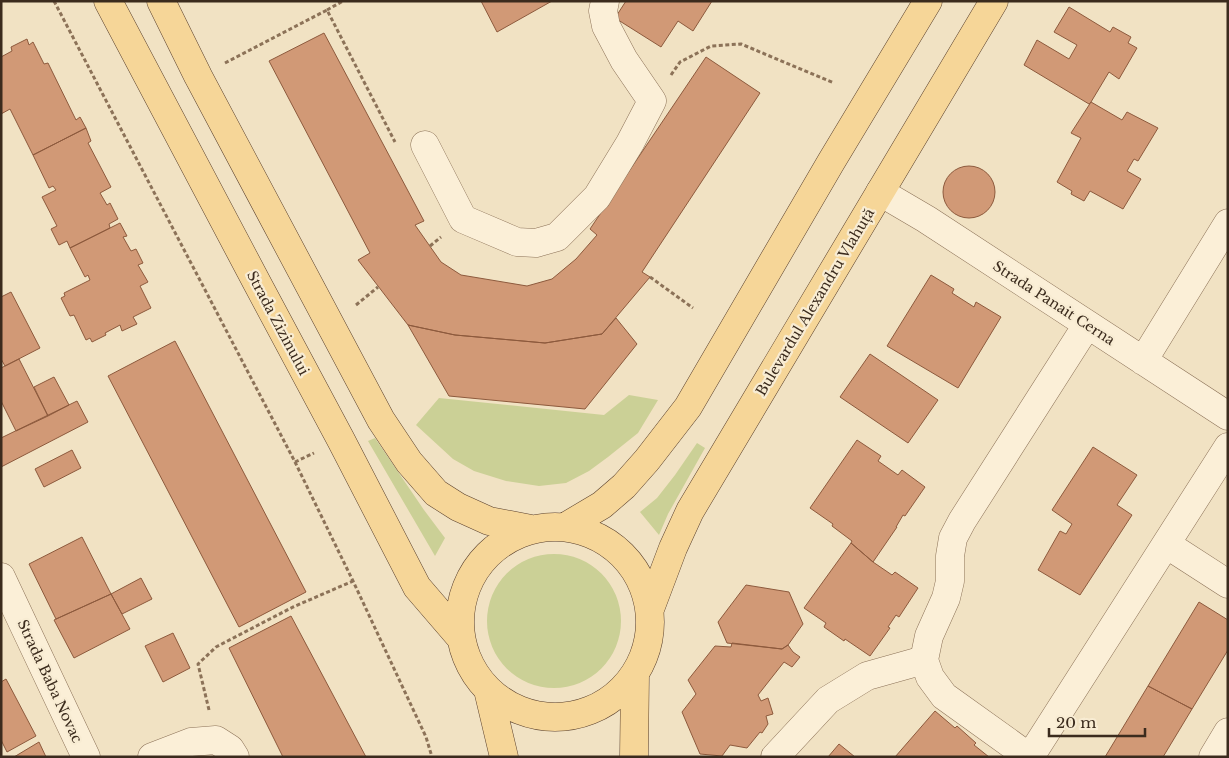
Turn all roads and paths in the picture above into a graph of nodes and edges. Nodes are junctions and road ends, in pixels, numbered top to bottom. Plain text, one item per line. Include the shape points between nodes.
1 (54, 1) edge
2 (108, 1) edge
3 (161, 1) edge
4 (343, 1) edge
5 (605, 1) edge
6 (928, 1) edge
7 (994, 1) edge
8 (327, 10) junction
9 (198, 76) junction
10 (834, 83) dead end
11 (652, 101) junction
12 (412, 147) joint
13 (880, 192) junction
14 (1228, 223) edge
15 (650, 277) dead end
16 (378, 287) dead end
17 (356, 305) dead end
18 (693, 308) dead end
19 (1087, 325) junction
20 (1143, 361) junction
21 (1228, 416) edge
22 (1228, 448) edge
23 (565, 526) junction
24 (531, 529) junction
25 (1166, 544) junction
26 (1, 577) edge
27 (353, 581) junction
28 (1228, 584) edge
29 (650, 609) junction
30 (460, 637) junction
31 (924, 660) junction
32 (635, 674) junction
33 (488, 690) junction
34 (1228, 732) edge
35 (226, 748) edge
36 (86, 757) edge
37 (152, 757) edge
38 (432, 757) edge
39 (504, 757) edge
40 (634, 757) edge
41 (775, 757) edge
42 (1030, 757) edge
43 (1213, 757) edge

1 - 27 path via 295,462
2 - 30 main road, Strada Zizinului via 417,587
3 - 9 main road
4 - 8 path
5 - 11 street via 606,26
6 - 23 main road via 688,407 624,486 602,505
7 - 13 main road, Bulevardul Alexandru Vlahuță
8 - 9 path
8 - 12 path
9 - 24 main road via 381,420 409,462 436,493 458,507 489,521
10 - 11 path via 741,44 711,46 680,62
11 - 12 street via 597,197 557,237 536,243 517,242 464,219
13 - 19 street, Strada Panait Cerna
13 - 29 main road, Bulevardul Alexandru Vlahuță via 690,511
14 - 20 street
15 - 18 path
16 - 17 path
19 - 20 street, Strada Panait Cerna
19 - 31 street via 962,521 950,556 946,598 929,636
20 - 21 street, Strada Panait Cerna
22 - 25 street
23 - 24 main road
23 - 29 main road via 590,533 612,545 630,563 643,585
24 - 30 main road via 499,544 474,569 461,602
25 - 28 street
25 - 42 street
26 - 36 street, Strada Baba Novac
27 - 35 path via 293,607 216,647 198,664
27 - 38 path via 426,737
29 - 32 main road via 648,643
30 - 33 main road via 466,657
31 - 41 street via 867,676 828,700
31 - 42 street via 930,677 944,696
32 - 33 main road via 610,700 593,710 557,717 520,711
32 - 40 main road
33 - 39 main road
34 - 43 street
35 - 37 street via 191,742

